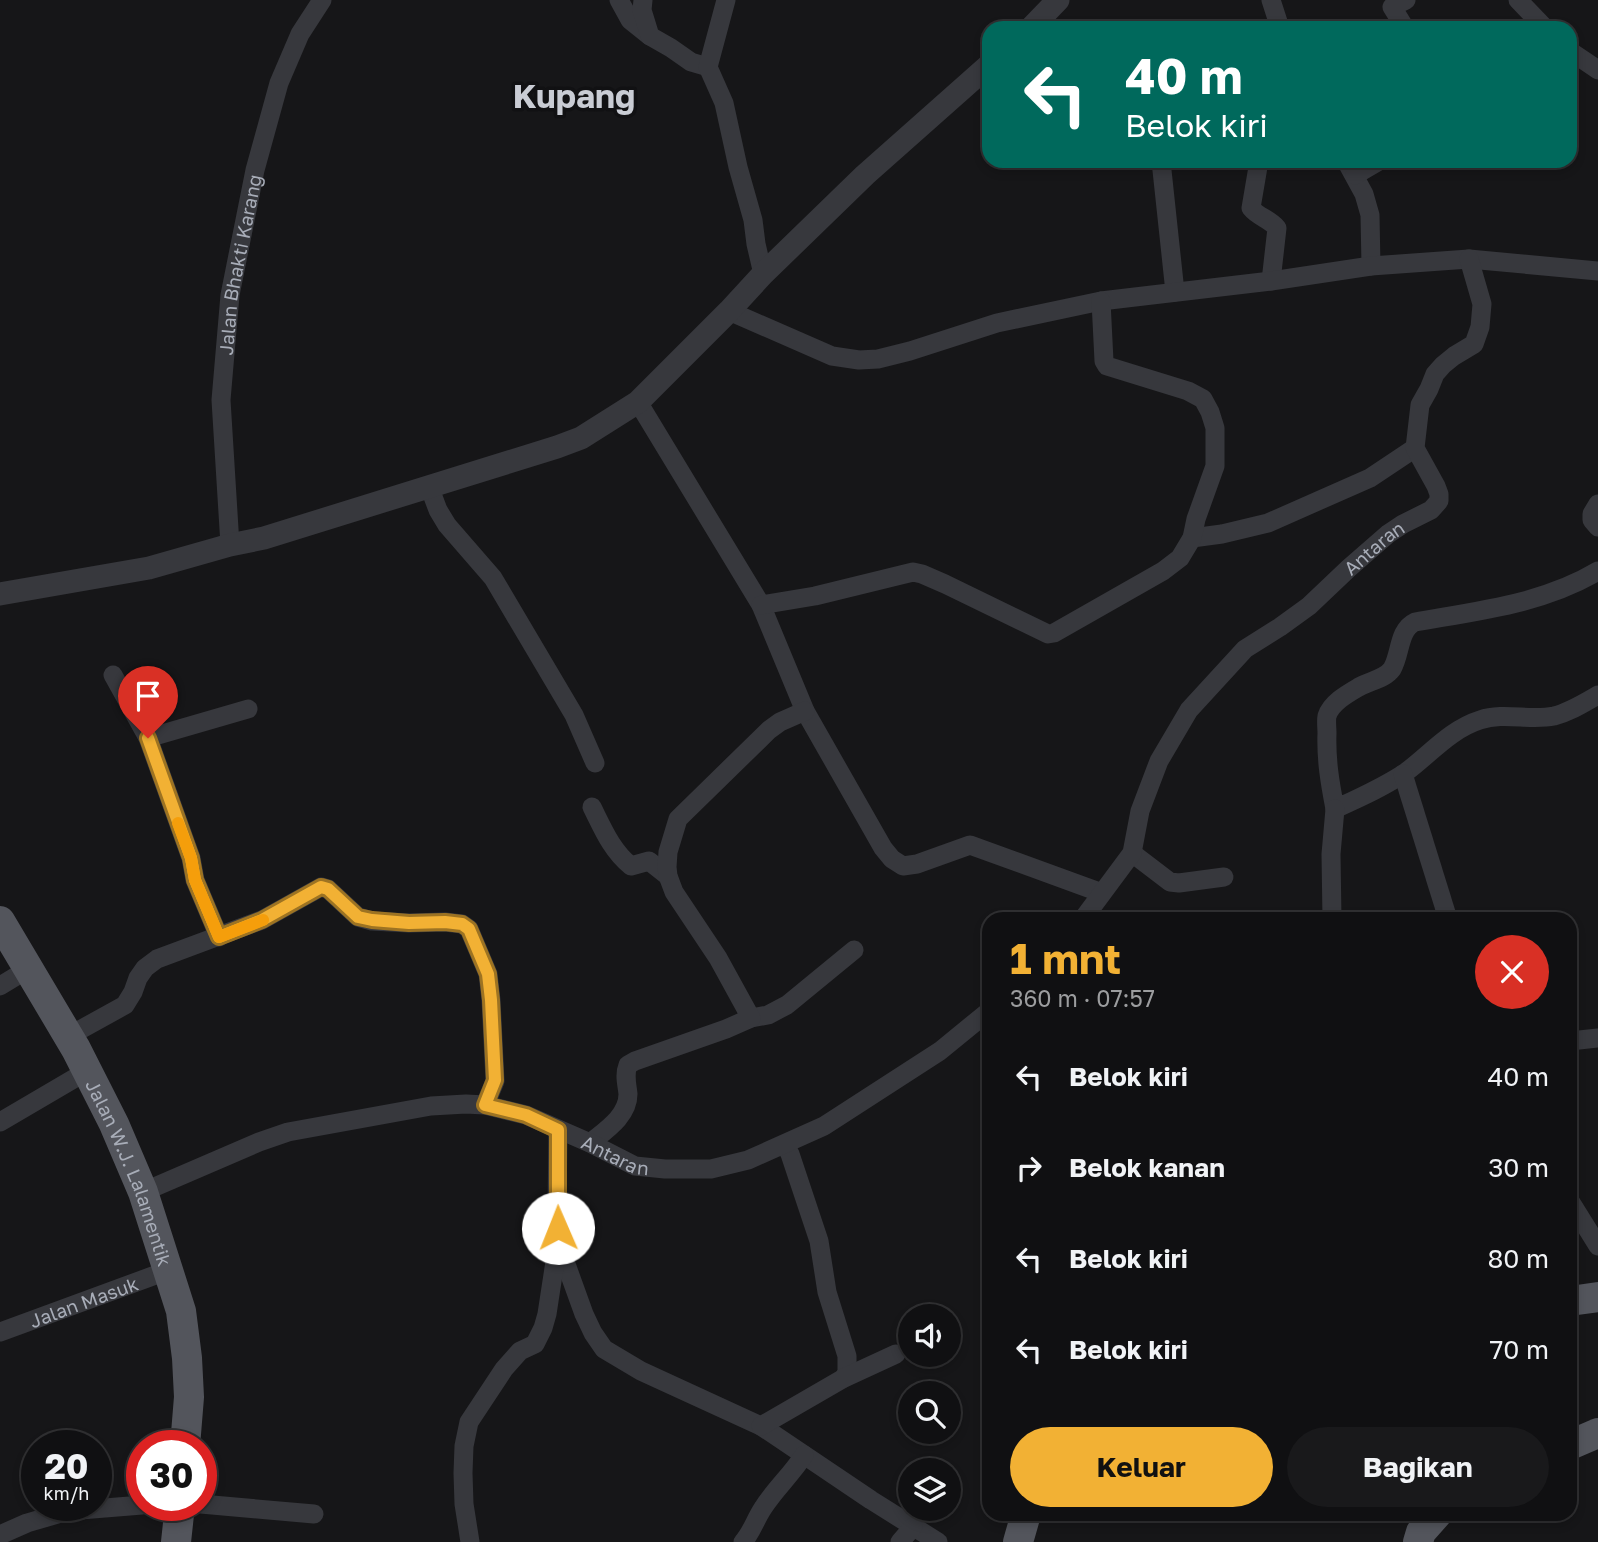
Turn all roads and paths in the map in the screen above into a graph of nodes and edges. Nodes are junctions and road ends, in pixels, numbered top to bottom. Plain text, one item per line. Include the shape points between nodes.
1 (322, 0) edge
2 (619, 0) edge
3 (643, 0) edge
4 (726, 0) edge
5 (1058, 0) edge
6 (1271, 0) edge
7 (1406, 0) edge
8 (1518, 0) edge
9 (1038, 21) edge
10 (1278, 21) edge
11 (1401, 21) edge
12 (1538, 21) edge
13 (650, 36) junction
14 (1577, 56) edge
15 (708, 67) junction
16 (982, 71) edge
17 (1598, 71) edge
18 (1162, 168) edge
19 (1258, 168) edge
20 (1350, 168) edge
21 (1469, 259) junction
22 (1371, 266) junction
23 (1598, 271) edge
24 (764, 274) junction
25 (1271, 281) junction
26 (1175, 292) junction
27 (1101, 301) junction
28 (729, 311) junction
29 (638, 402) junction
30 (1415, 448) junction
31 (429, 486) junction
32 (1598, 504) edge
33 (1598, 527) edge
34 (1192, 538) junction
35 (230, 545) junction
36 (1598, 571) edge
37 (0, 594) edge
38 (761, 605) junction
39 (113, 675) dead end
40 (1598, 695) edge
41 (248, 709) dead end
42 (805, 712) junction
43 (148, 738) junction
44 (596, 763) dead end
45 (1403, 774) junction
46 (592, 807) dead end
47 (1335, 809) junction
48 (1132, 853) junction
49 (668, 876) junction
50 (1224, 877) dead end
51 (1102, 893) junction
52 (1088, 912) edge
53 (1332, 912) edge
54 (1446, 912) edge
55 (0, 921) edge
56 (219, 937) junction
57 (854, 950) dead end
58 (27, 969) junction
59 (0, 986) edge
60 (982, 1017) edge
61 (751, 1018) junction
62 (69, 1036) junction
63 (1598, 1038) edge
64 (1577, 1040) edge
65 (87, 1071) junction
66 (485, 1105) junction
67 (0, 1122) edge
68 (558, 1130) junction
69 (590, 1143) junction
70 (785, 1145) junction
71 (144, 1192) junction
72 (1577, 1212) edge
73 (558, 1242) junction
74 (1598, 1246) edge
75 (169, 1270) junction
76 (1598, 1297) edge
77 (1577, 1300) edge
78 (0, 1332) edge
79 (895, 1354) dead end
80 (844, 1378) junction
81 (761, 1426) junction
82 (186, 1430) edge
83 (1598, 1433) edge
84 (1577, 1442) edge
85 (804, 1455) junction
86 (126, 1506) edge
87 (217, 1508) edge
88 (314, 1514) dead end
89 (178, 1521) edge
90 (1024, 1521) edge
91 (1431, 1521) edge
92 (913, 1527) junction
93 (0, 1535) edge
94 (176, 1542) edge
95 (470, 1542) edge
96 (743, 1542) edge
97 (900, 1542) edge
98 (938, 1542) edge
99 (1018, 1542) edge
100 (1418, 1542) edge

1 - 35 street, Jalan Bhakti Karang via 300,34 279,83 255,170 230,296 221,400
2 - 13 street via 630,20
3 - 13 street
4 - 15 street
5 - 9 street
6 - 10 street
7 - 11 street via 1392,7
8 - 12 street
13 - 15 street via 691,62
14 - 17 street
15 - 24 street via 724,103
16 - 24 street via 865,175
18 - 26 street
19 - 25 street via 1251,208 1277,228
20 - 22 street via 1370,215
21 - 22 street
21 - 23 street
21 - 30 street via 1482,304 1480,327 1474,344 1434,374 1420,405
22 - 25 street
24 - 28 street
25 - 26 street
26 - 27 street
27 - 28 street via 997,323 878,359 859,360 832,356
27 - 34 street via 1107,366 1188,391 1203,399 1210,412 1215,428 1215,466
28 - 29 street
29 - 31 street via 581,438
29 - 38 street
30 - 34 street via 1370,478 1268,523
30 - 48 street, Antaran via 1439,501 1388,534 1309,606 1245,649 1189,710 1158,761 1140,811
31 - 35 street
31 - 44 street via 447,525 493,578 574,715
32 - 33 street via 1592,514
34 - 38 street via 1180,558 1163,571 1048,634 913,572
35 - 37 street via 149,568
36 - 47 street via 1514,604 1410,625 1387,675 1353,691 1327,715 1326,757
38 - 42 street
39 - 43 street
40 - 45 street via 1555,716 1481,719 1464,726
41 - 43 street
42 - 49 street via 769,730 678,819 668,852
42 - 51 street via 883,848 903,866 970,845
43 - 56 street
45 - 47 street
45 - 54 street
46 - 49 street via 623,860 631,866 649,861
47 - 53 street
48 - 50 street via 1170,883
48 - 51 street, Antaran
49 - 61 street
51 - 52 street, Antaran
55 - 58 main road, Jalan W.J. Lalamentik
56 - 62 street via 157,958 138,978 125,1005
56 - 66 street via 262,920 321,887 367,920 466,925 488,974 491,1000 495,1080
57 - 61 street via 787,1005
58 - 59 street
58 - 62 main road, Jalan W.J. Lalamentik
60 - 70 street, Antaran via 940,1051 824,1126
61 - 69 street via 628,1065 628,1098 621,1116
62 - 65 main road, Jalan W.J. Lalamentik
63 - 64 street
65 - 67 street
65 - 71 main road, Jalan W.J. Lalamentik
66 - 68 street via 526,1115
66 - 71 street via 430,1105 288,1132
68 - 69 street, Antaran
68 - 73 street, Antaran
69 - 70 street, Antaran via 635,1166 665,1169 710,1169
70 - 80 street via 819,1241 827,1292 848,1356
71 - 75 main road, Jalan W.J. Lalamentik
72 - 74 street
73 - 81 street via 584,1314 604,1349
73 - 95 street, Antaran via 543,1328 534,1344 503,1369 469,1422 463,1473
75 - 78 street, Jalan Masuk
75 - 82 main road, Jalan W.J. Lalamentik via 181,1311 187,1358
76 - 77 main road
79 - 80 street
80 - 81 street
81 - 85 street
83 - 84 main road
85 - 92 street
85 - 96 street
86 - 93 street via 68,1511
87 - 88 street
89 - 94 main road
90 - 99 main road
91 - 100 main road
92 - 97 street
92 - 98 street

